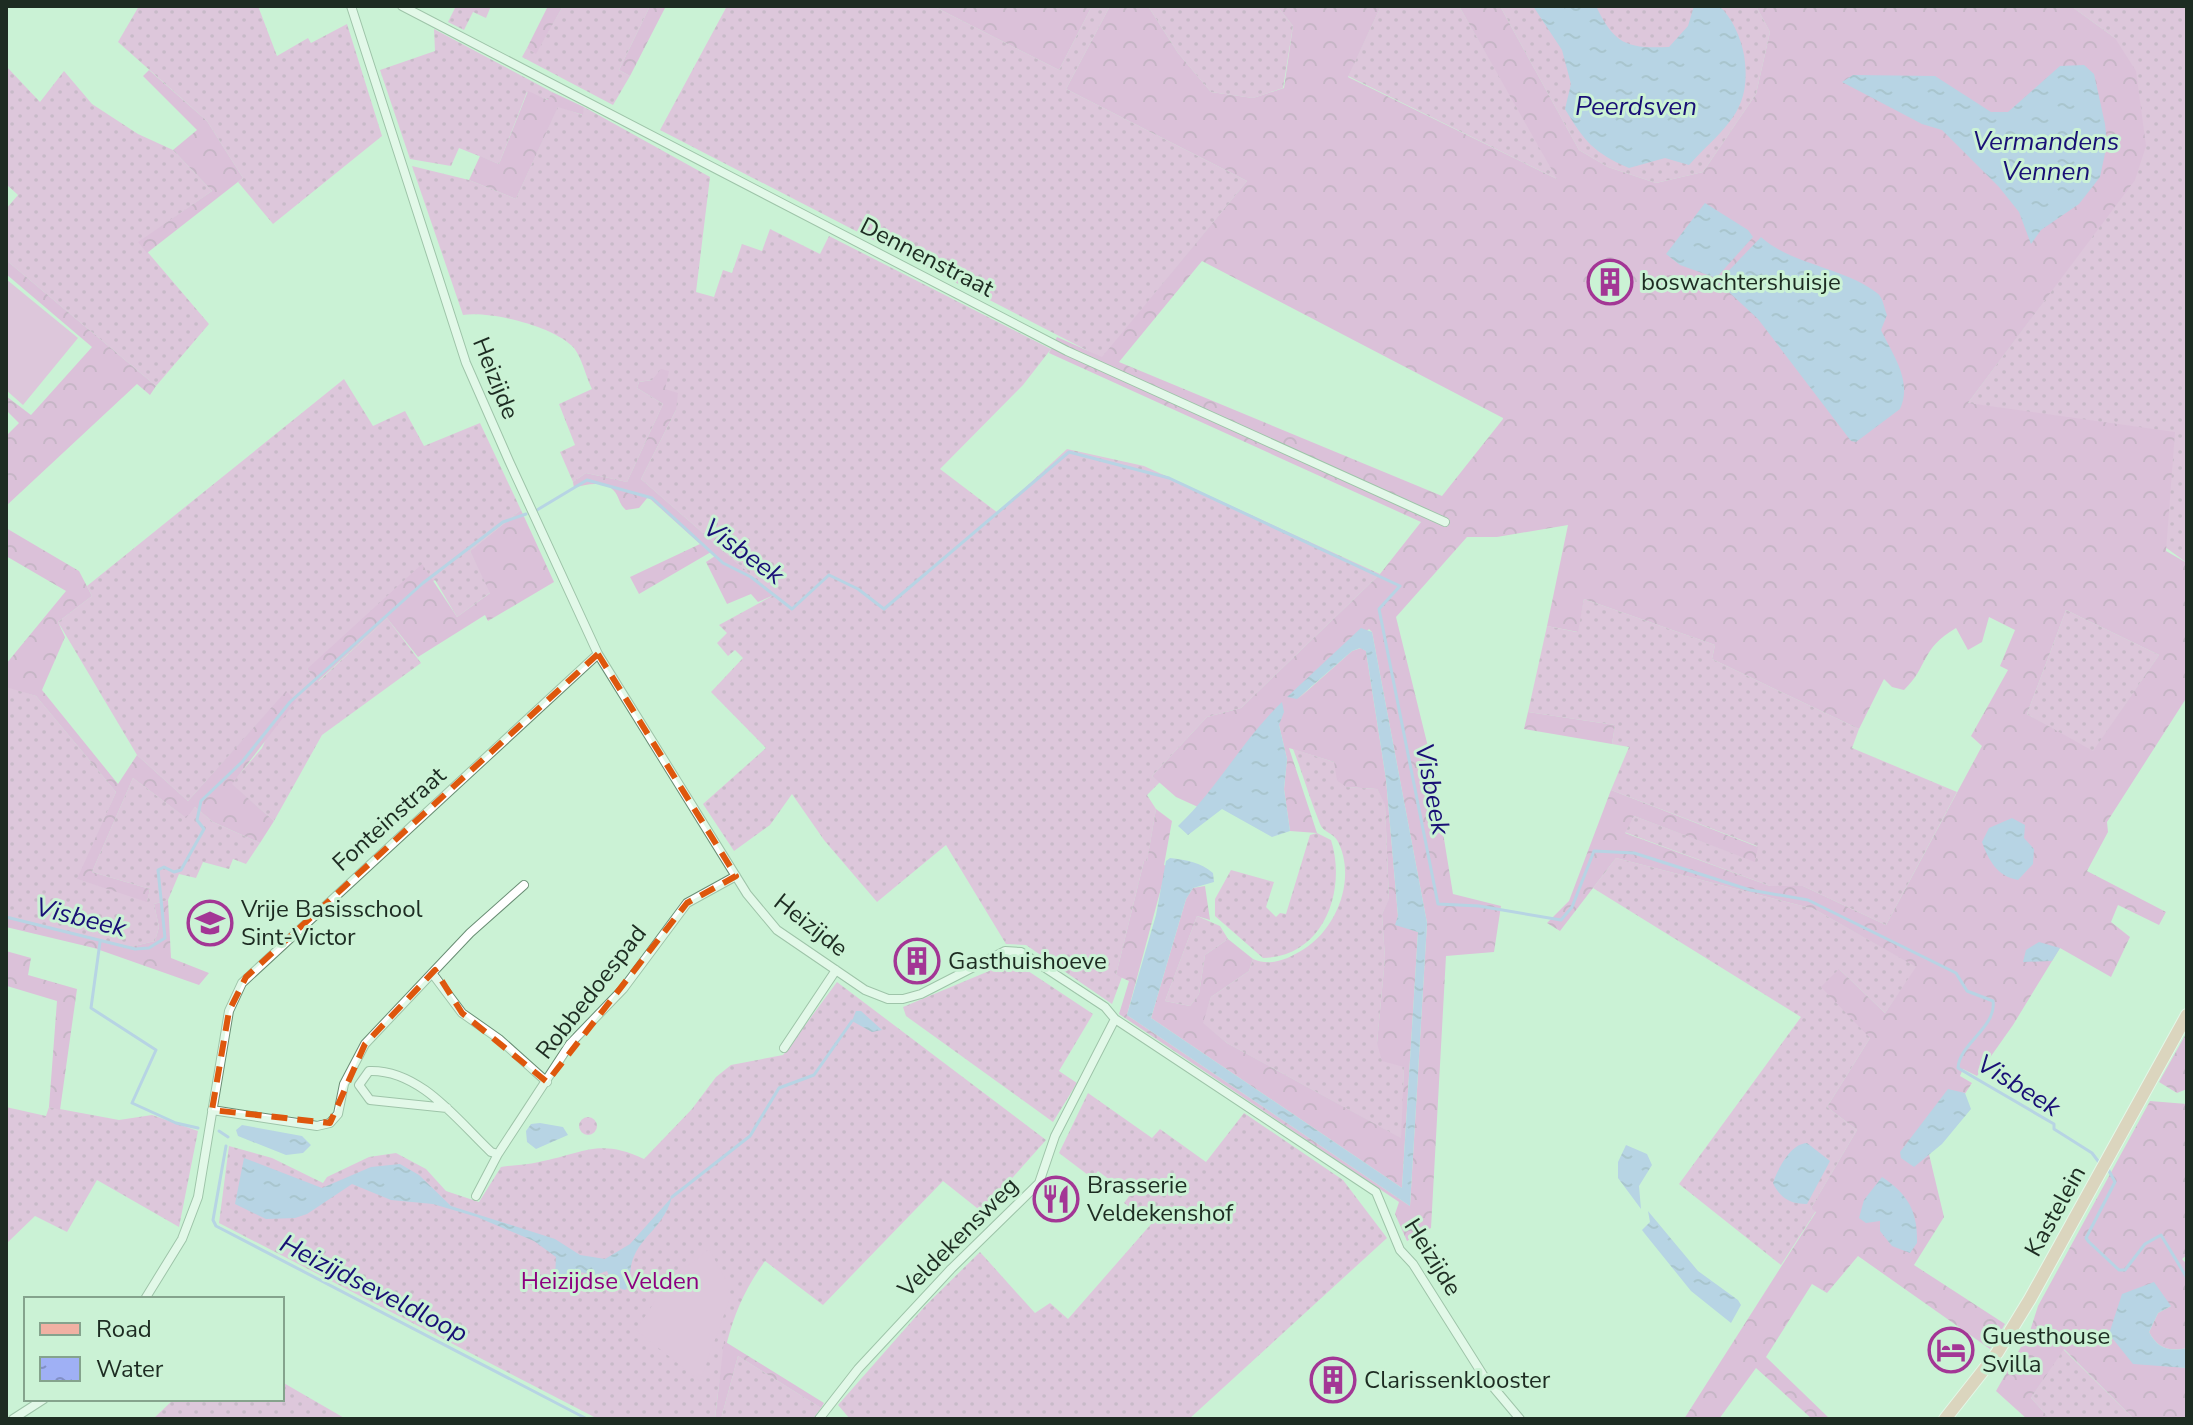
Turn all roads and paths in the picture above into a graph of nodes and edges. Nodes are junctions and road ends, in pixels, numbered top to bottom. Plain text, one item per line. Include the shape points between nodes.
1 (351, 6) edge
2 (402, 6) edge
3 (1445, 522) dead end
4 (598, 654) junction
5 (736, 876) junction
6 (524, 885) dead end
7 (836, 970) junction
8 (432, 973) junction
9 (2187, 1015) edge
10 (1115, 1019) junction
11 (784, 1048) dead end
12 (547, 1082) junction
13 (447, 1108) junction
14 (212, 1110) junction
15 (498, 1154) junction
16 (476, 1196) dead end
17 (146, 1297) edge
18 (41, 1401) edge
19 (1954, 1416) edge
20 (13, 1419) edge
21 (819, 1419) edge
22 (1520, 1419) edge

1 - 4 street, Heizijde via 466,363
2 - 3 street, Dennenstraat via 1067,351
4 - 5 street, Heizijde
4 - 14 street, Fonteinstraat via 246,977 229,1011
5 - 7 street, Heizijde via 777,930
5 - 12 street, Robbedoespad via 687,903 623,989 570,1044
6 - 8 street
7 - 10 street, Heizijde via 873,994 903,999 1005,951 1021,952
7 - 11 street
8 - 12 street via 462,1013
8 - 14 street via 358,1054 338,1114 330,1123 317,1126
9 - 19 main road, Kastelein via 2038,1286
10 - 21 street, Veldekensweg via 1055,1136 1039,1183 951,1269
10 - 22 street, Heizijde via 1380,1197 1400,1250 1483,1375
12 - 15 street, Robbedoespad
13 - 13 street via 381,1071 369,1071 359,1085 370,1100
13 - 15 street
14 - 17 street, Fonteinstraat via 195,1206 182,1239
15 - 16 street, Robbedoespad
18 - 20 street

